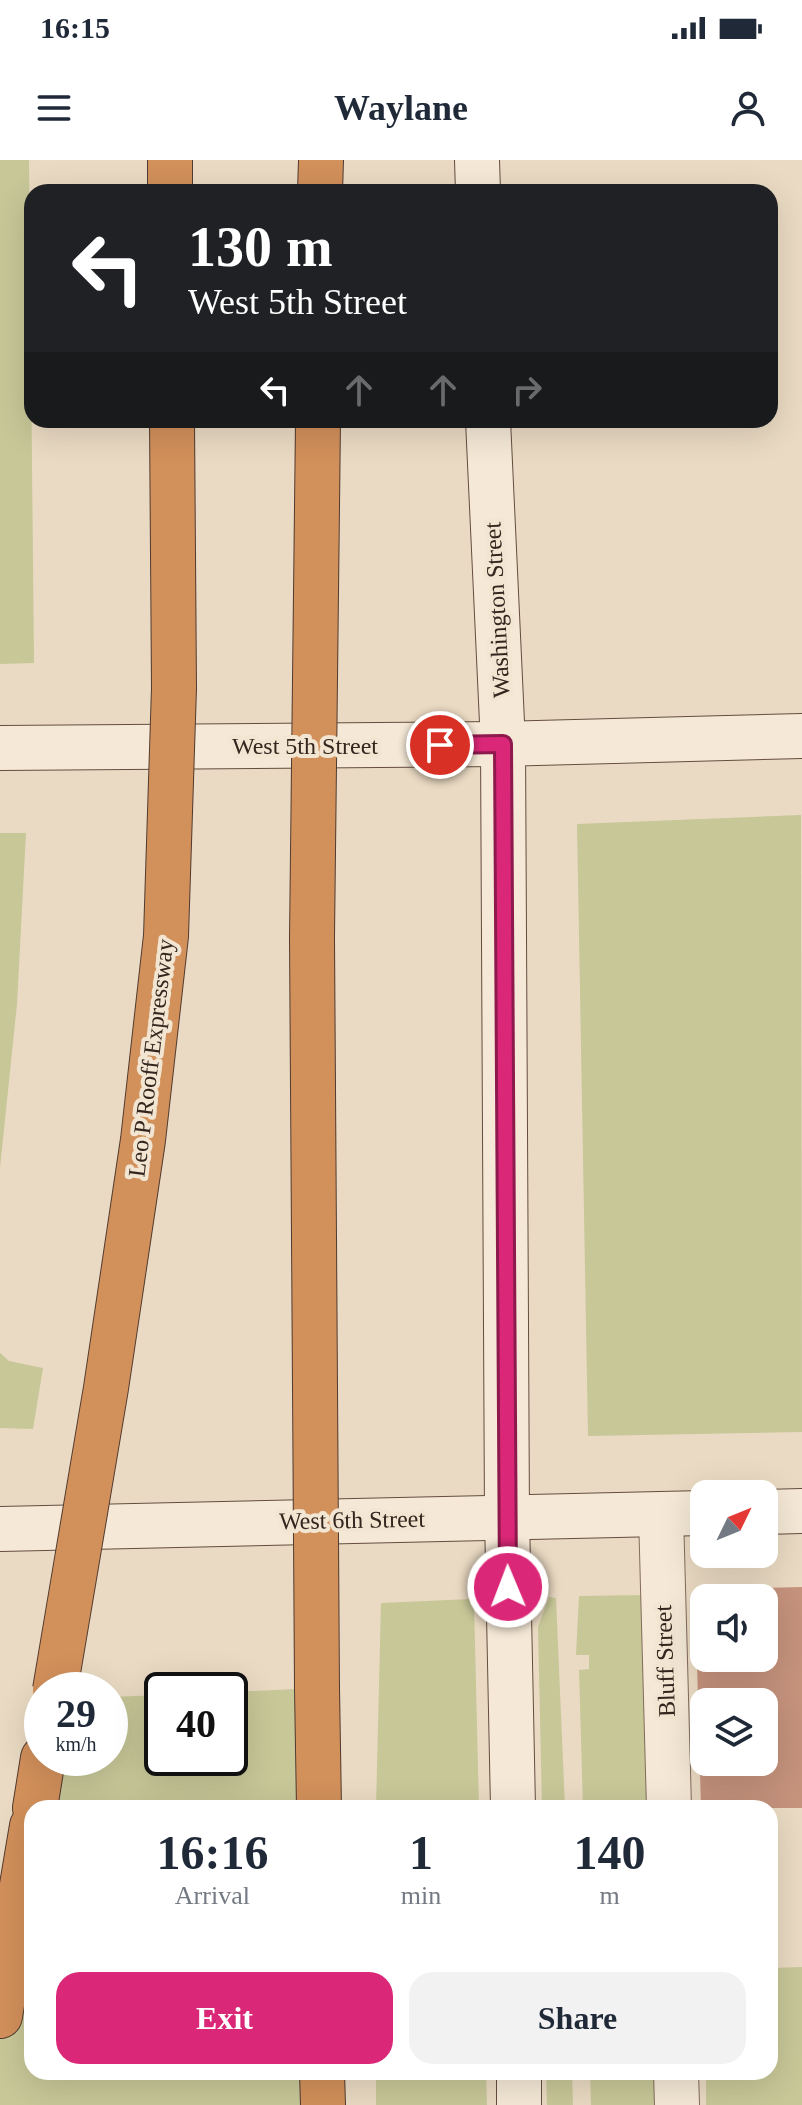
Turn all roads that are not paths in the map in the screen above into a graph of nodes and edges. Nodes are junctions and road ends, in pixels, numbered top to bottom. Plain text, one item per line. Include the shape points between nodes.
1 (170, 160) edge
2 (321, 160) edge
3 (477, 160) edge
4 (170, 184) edge
5 (320, 184) edge
6 (478, 184) edge
7 (172, 428) edge
8 (318, 428) edge
9 (488, 428) edge
10 (802, 736) edge
11 (503, 744) junction
12 (0, 748) edge
13 (802, 1511) edge
14 (778, 1512) edge
15 (690, 1513) edge
16 (661, 1514) junction
17 (507, 1517) junction
18 (0, 1529) edge
19 (58, 1672) edge
20 (40, 1776) edge
21 (36, 1800) edge
22 (319, 1800) edge
23 (513, 1800) edge
24 (669, 1800) edge
25 (24, 1874) edge
26 (0, 2016) edge
27 (322, 2080) edge
28 (519, 2080) edge
29 (676, 2080) edge
30 (323, 2105) edge
31 (519, 2105) edge
32 (677, 2105) edge

1 - 4 highway
2 - 5 highway
3 - 6 street
7 - 19 highway, Leo P Rooff Expressway, bridge via 174,688 166,936 143,1140
8 - 22 highway, bridge via 312,938
9 - 11 street, Washington Street
10 - 11 street, West 5th Street
11 - 12 street, West 5th Street
11 - 17 street, Washington Street
13 - 14 street
15 - 16 street, West 6th Street
16 - 17 street, West 6th Street
16 - 24 street, Bluff Street
17 - 18 street, West 6th Street
17 - 23 street, Washington Street
20 - 21 highway
25 - 26 highway
27 - 30 highway
28 - 31 street
29 - 32 street

